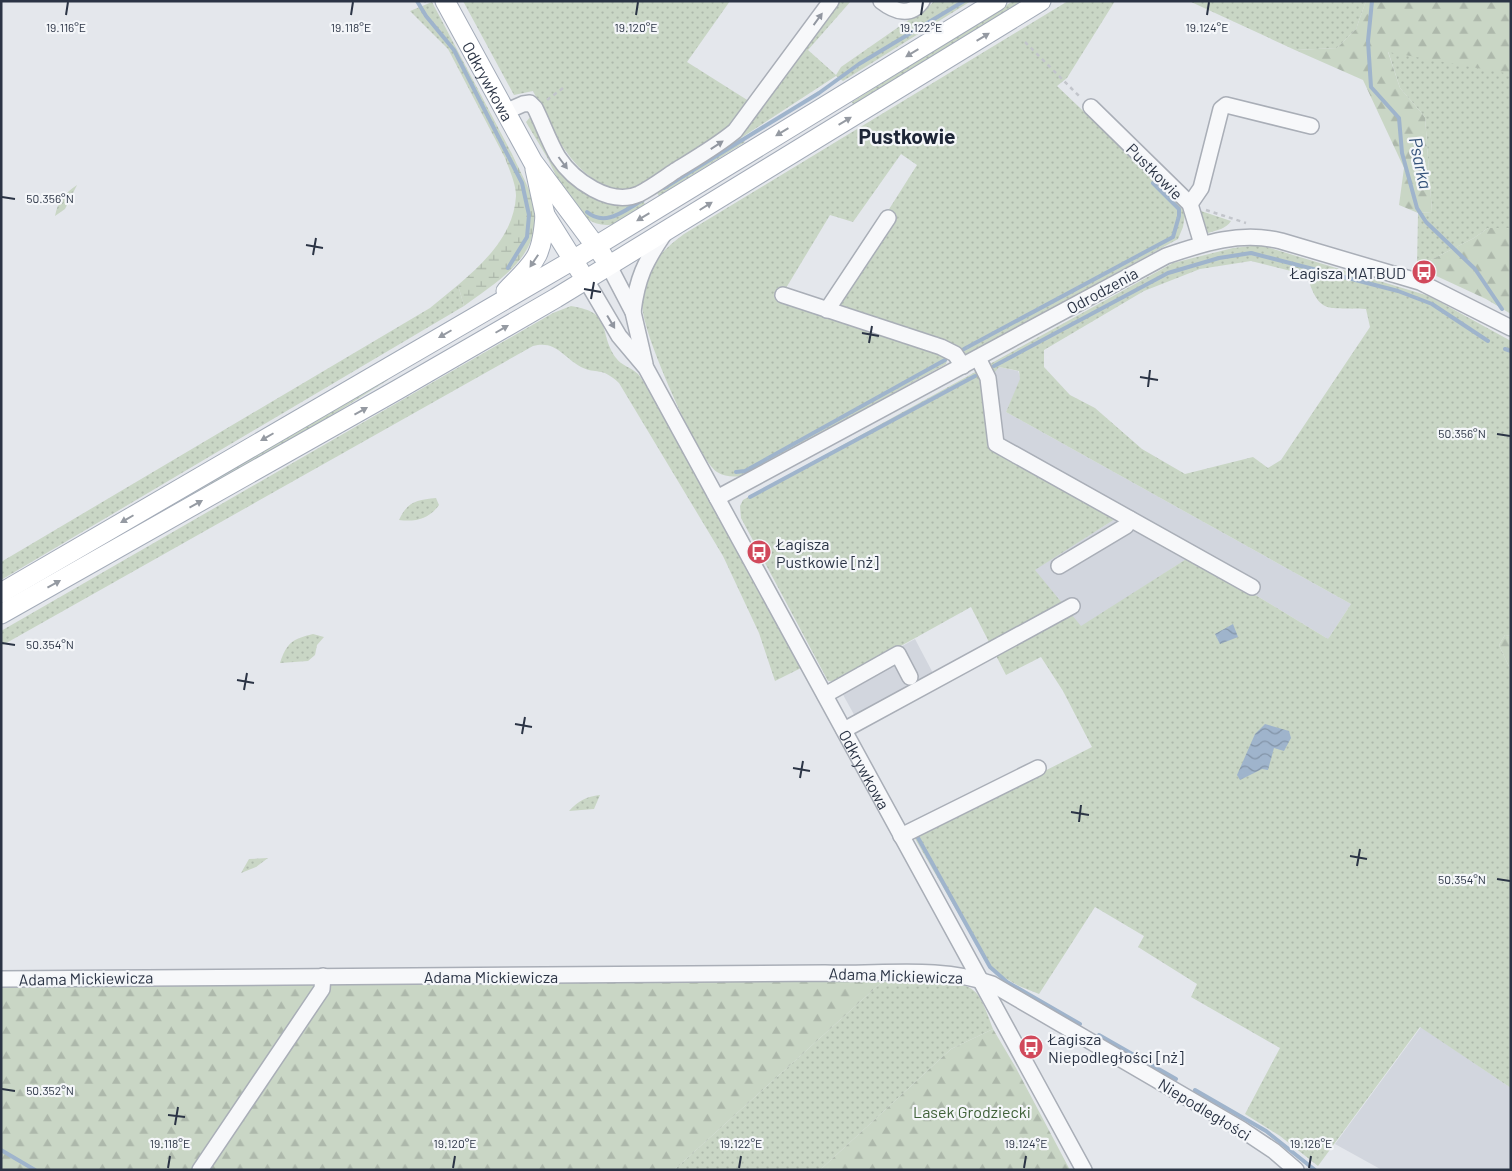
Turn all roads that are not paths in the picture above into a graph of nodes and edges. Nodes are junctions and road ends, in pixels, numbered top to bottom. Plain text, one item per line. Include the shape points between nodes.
1 (445, 1) edge
2 (831, 1) edge
3 (882, 1) edge
4 (922, 1) edge
5 (979, 1) edge
6 (997, 1) edge
7 (1041, 1) edge
8 (968, 19) junction
9 (1091, 107) road end
10 (505, 112) junction
11 (1311, 126) dead end
12 (533, 162) junction
13 (1190, 204) junction
14 (546, 215) junction
15 (888, 218) dead end
16 (665, 232) junction
17 (1202, 244) junction
18 (597, 246) junction
19 (573, 260) junction
20 (609, 266) junction
21 (586, 280) junction
22 (783, 295) dead end
23 (487, 310) junction
24 (827, 310) junction
25 (633, 312) junction
26 (1511, 328) edge
27 (978, 358) junction
28 (963, 366) junction
29 (646, 368) junction
30 (717, 498) junction
31 (1130, 519) junction
32 (1059, 566) dead end
33 (1252, 587) dead end
34 (1, 593) edge
35 (1072, 606) dead end
36 (1, 614) edge
37 (910, 677) dead end
38 (825, 695) junction
39 (844, 730) junction
40 (1038, 768) dead end
41 (901, 836) junction
42 (323, 976) junction
43 (1, 979) edge
44 (980, 979) junction
45 (200, 1170) edge
46 (1084, 1170) edge
47 (1296, 1170) edge

1 - 10 main road, Odkrywkowa
10 -> 2 street via 530,103 558,156 573,174 603,193 620,197 638,194 722,142 735,130
3 - 4 street via 898,12 911,11
5 - 8 street
6 - 8 main road
16 -> 7 main road
8 -> 18 main road
9 - 13 street, Pustkowie
10 - 12 main road, Odkrywkowa
11 - 13 street via 1226,105 1221,109 1201,188
12 - 14 main road, Odkrywkowa
12 - 18 main road, Odkrywkowa
13 - 17 street, Pustkowie
14 - 19 main road, Odkrywkowa
14 -> 23 main road, Odkrywkowa via 544,239 532,265
15 - 24 street
16 - 20 main road
16 - 25 street, Odkrywkowa via 646,260
17 - 26 street, Odrodzenia via 1243,236 1263,237 1420,282
17 - 27 street, Odrodzenia via 1166,256
18 - 19 main road
18 - 20 main road, Odkrywkowa
19 - 21 main road, Odkrywkowa
19 - 23 main road
20 - 21 main road
20 - 25 street, Odkrywkowa
21 -> 29 street, Odkrywkowa via 619,336
36 -> 21 main road
22 - 24 street
23 -> 34 main road
24 - 28 street via 941,347 954,354
25 - 29 street, Odkrywkowa
27 - 28 street, Odrodzenia
27 - 31 street via 988,378 996,444
28 - 30 street, Odrodzenia
29 - 30 street, Odkrywkowa
30 - 38 street, Odkrywkowa
31 - 32 street via 1126,526
31 - 33 street
35 - 39 street
37 - 38 street via 898,654
38 - 39 street, Odkrywkowa
39 - 41 street, Odkrywkowa
40 - 41 street
41 - 44 street, Odkrywkowa
42 - 43 street, Adama Mickiewicza
42 - 44 street, Adama Mickiewicza via 931,973
42 - 45 street via 322,989
44 - 46 street, Odkrywkowa
44 - 47 street, Niepodległości via 1241,1129

